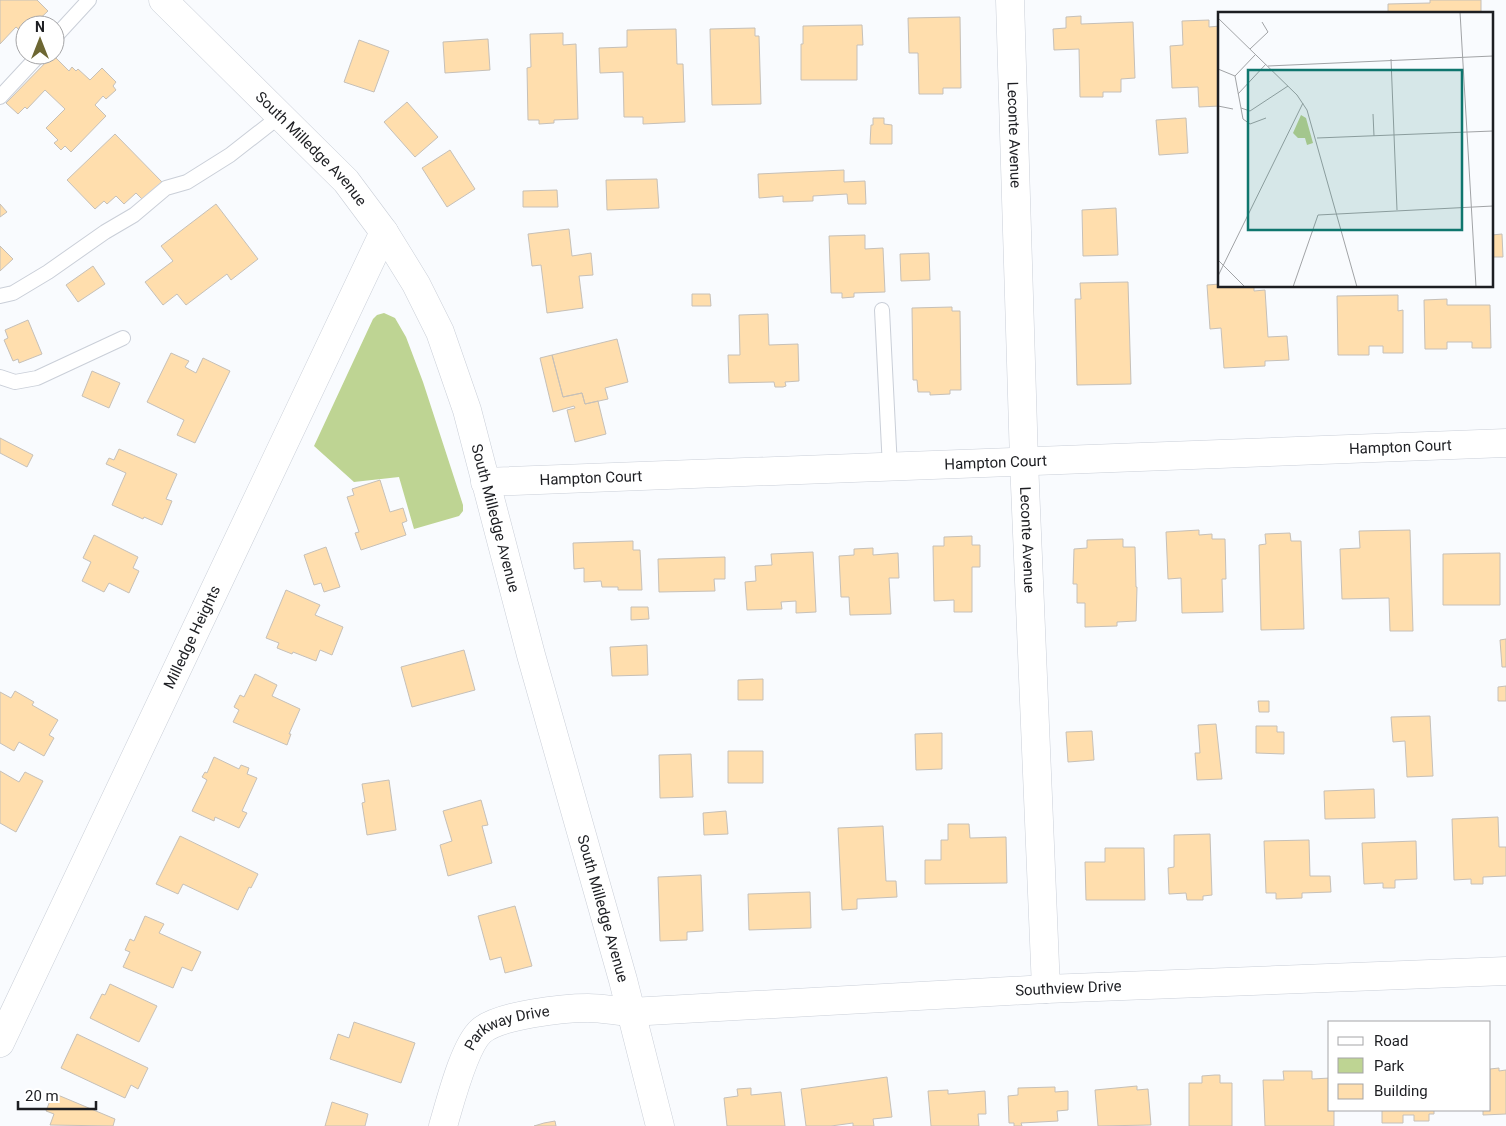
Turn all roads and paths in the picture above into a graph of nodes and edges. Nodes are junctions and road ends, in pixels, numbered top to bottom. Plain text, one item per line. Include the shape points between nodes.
1 (89, 0) edge
2 (163, 0) edge
3 (1010, 0) edge
4 (65, 26) edge
5 (30, 65) edge
6 (0, 97) edge
7 (280, 116) junction
8 (384, 232) junction
9 (0, 296) edge
10 (882, 310) dead end
11 (123, 338) dead end
12 (0, 377) edge
13 (1506, 443) edge
14 (1024, 462) junction
15 (890, 468) junction
16 (486, 482) junction
17 (1506, 971) edge
18 (1046, 989) junction
19 (630, 1012) junction
20 (0, 1043) edge
21 (443, 1126) edge
22 (660, 1126) edge

1 - 4 lane
2 - 7 street, South Milledge Avenue
3 - 14 street, Leconte Avenue
5 - 6 lane
7 - 8 street, South Milledge Avenue via 346,181
7 - 9 lane via 230,156 187,182 166,188 134,215 48,272 13,293
8 - 16 street, South Milledge Avenue via 416,284 440,332 467,410
8 - 20 street, Milledge Heights
10 - 15 lane
11 - 12 lane via 37,378 15,382
13 - 14 street, Hampton Court
14 - 15 street, Hampton Court
14 - 18 street, Leconte Avenue
15 - 16 street, Hampton Court
16 - 19 street, South Milledge Avenue
17 - 18 street, Southview Drive
18 - 19 street, Southview Drive
19 - 21 street, Parkway Drive via 588,1008 528,1014 494,1022 480,1032 468,1051
19 - 22 street, South Milledge Avenue

